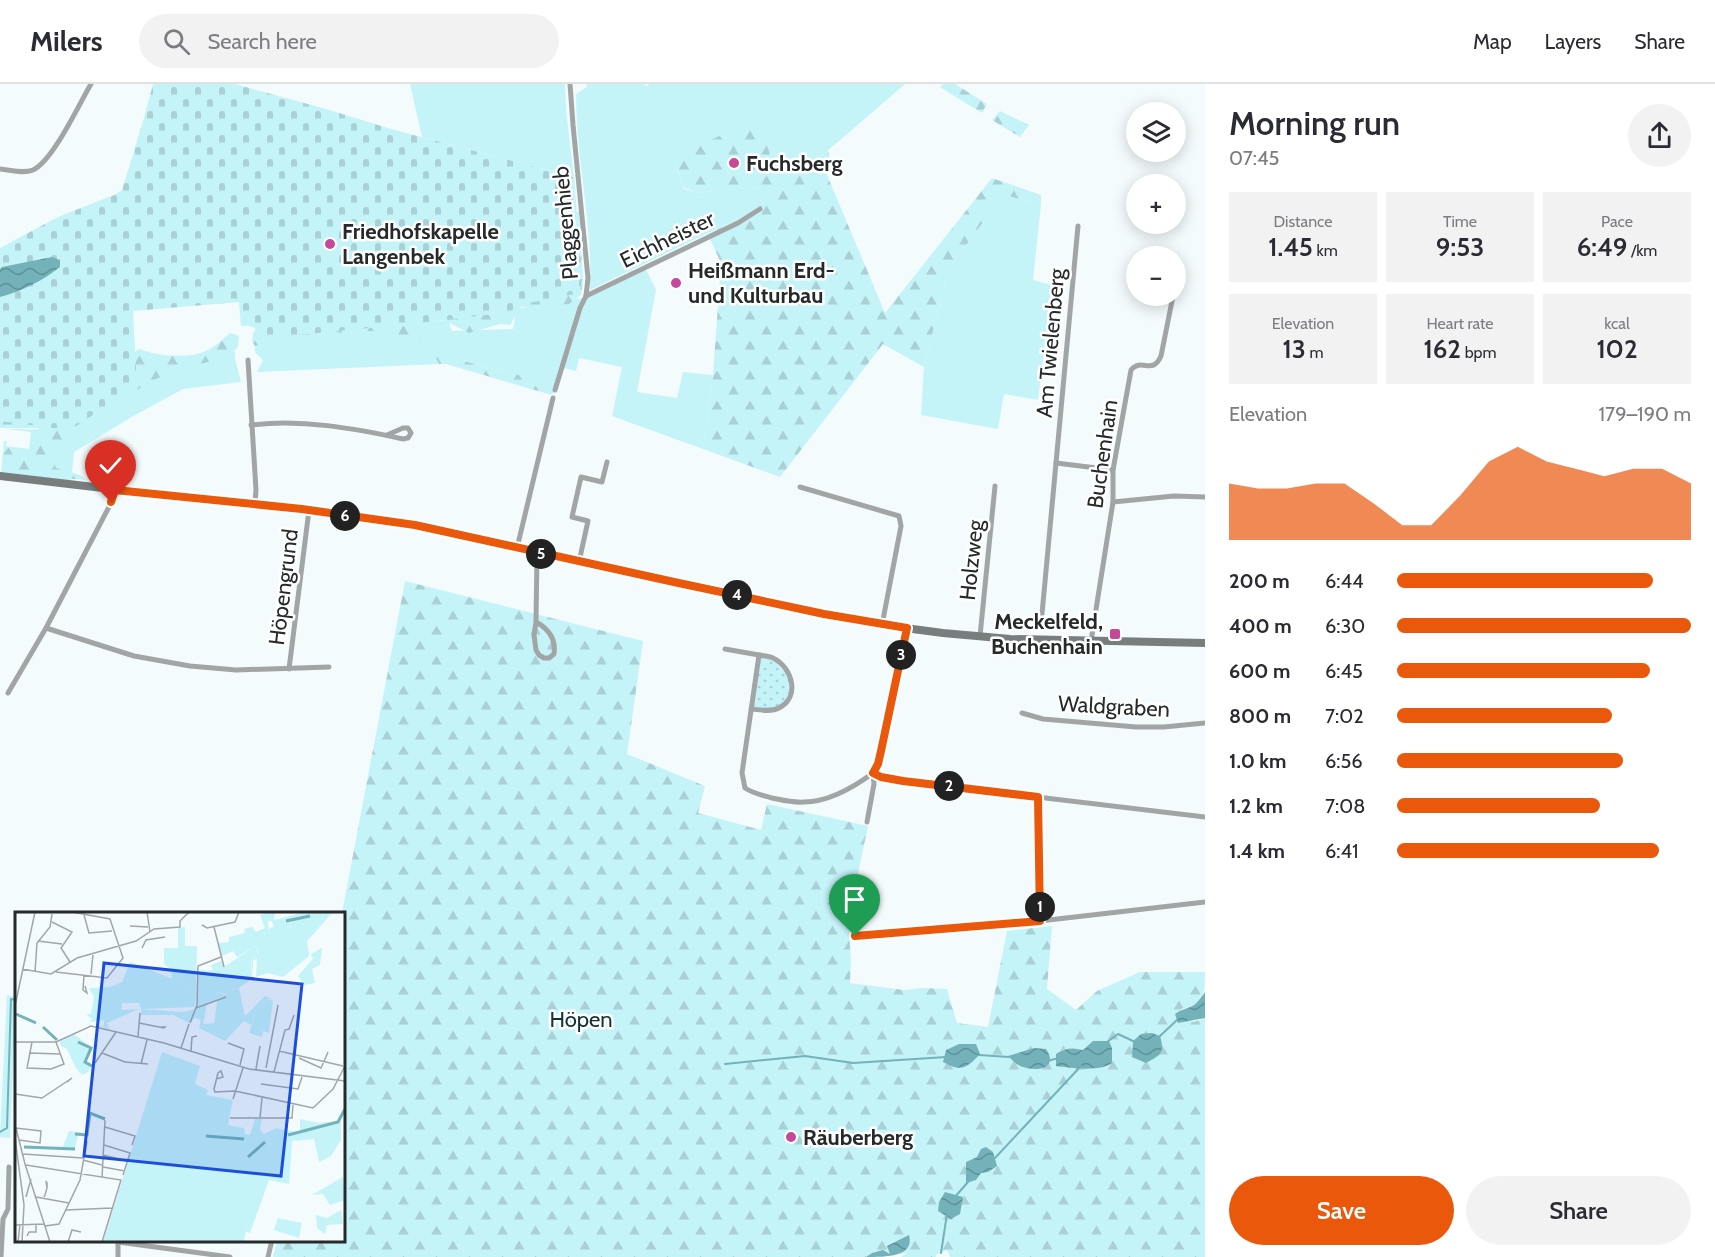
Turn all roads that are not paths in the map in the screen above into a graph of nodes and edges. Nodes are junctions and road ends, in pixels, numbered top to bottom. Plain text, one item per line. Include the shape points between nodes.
1 (91, 84) edge
2 (570, 84) edge
3 (0, 169) edge
4 (760, 209) dead end
5 (1078, 226) dead end
6 (586, 296) junction
7 (1171, 306) edge
8 (248, 360) dead end
9 (555, 390) dead end
10 (553, 398) dead end
11 (251, 425) junction
12 (387, 435) dead end
13 (607, 462) dead end
14 (1056, 462) junction
15 (1113, 470) junction
16 (0, 476) edge
17 (995, 486) dead end
18 (800, 487) dead end
19 (115, 490) junction
20 (1205, 497) edge
21 (1113, 501) junction
22 (255, 503) junction
23 (309, 510) junction
24 (517, 549) junction
25 (537, 553) junction
26 (579, 562) junction
27 (1042, 614) dead end
28 (536, 622) junction
29 (882, 625) junction
30 (46, 628) junction
31 (907, 628) junction
32 (980, 636) junction
33 (1091, 641) junction
34 (1205, 643) edge
35 (725, 649) dead end
36 (759, 655) junction
37 (329, 666) dead end
38 (289, 669) junction
39 (8, 693) dead end
40 (751, 709) junction
41 (1022, 713) dead end
42 (1205, 723) edge
43 (873, 773) junction
44 (1038, 797) junction
45 (1205, 817) edge
46 (867, 822) dead end
47 (1205, 902) edge
48 (1040, 921) junction
49 (855, 936) dead end
50 (9, 1167) dead end
51 (125, 1242) edge
52 (272, 1242) edge
53 (1, 1257) edge
54 (230, 1257) edge
55 (268, 1257) edge

1 - 3 street via 41,164 24,172
2 - 6 street, Plaggenhieb via 588,278
4 - 6 street, Eichheister
5 - 14 street, Am Twielenberg
6 - 9 street, Plaggenhieb
7 - 15 street, Buchenhain via 1158,364 1140,364 1131,370
8 - 11 street
10 - 24 street
11 - 12 street via 306,423
11 - 22 street
13 - 26 street via 602,482 581,477 572,517 588,521
14 - 15 street
14 - 27 street, Am Twielenberg
15 - 21 street, Buchenhain
16 - 19 main road
17 - 32 street, Holzweg
18 - 29 street via 899,516 901,526
19 - 22 main road
19 - 30 street
20 - 21 street
21 - 33 street, Buchenhain
22 - 23 main road
23 - 24 main road via 415,525
23 - 38 street, Höpengrund
24 - 25 main road
25 - 26 main road
25 - 28 street
26 - 29 main road
28 - 28 street via 536,650 549,658 555,648 552,635
29 - 31 main road
30 - 38 street via 134,656 190,666
30 - 39 street
31 - 32 main road
31 - 43 street
32 - 33 main road
33 - 34 main road
35 - 36 street
36 - 40 street
36 - 40 street via 782,665 790,676 791,696 778,709
37 - 38 street
40 - 43 street via 742,773 746,788 753,794 791,802 817,801 846,790
41 - 42 street, Waldgraben via 1043,719 1136,727
43 - 44 street via 903,781
43 - 46 street
44 - 45 street
44 - 48 street
47 - 48 street
48 - 49 street
50 - 53 street
51 - 54 street
52 - 55 street

